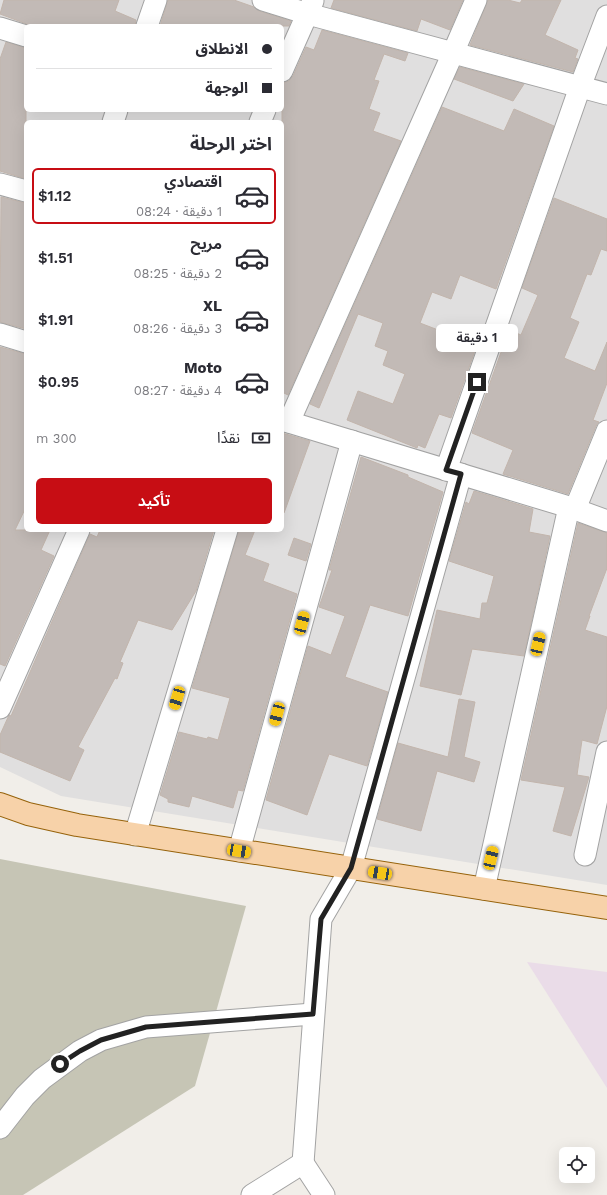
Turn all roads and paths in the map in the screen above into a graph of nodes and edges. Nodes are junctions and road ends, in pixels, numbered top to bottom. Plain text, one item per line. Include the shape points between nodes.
1 (156, 0) edge
2 (263, 0) edge
3 (476, 0) edge
4 (311, 7) edge
5 (607, 16) edge
6 (148, 24) edge
7 (0, 28) edge
8 (24, 35) edge
9 (454, 53) junction
10 (284, 67) edge
11 (580, 87) junction
12 (607, 94) edge
13 (0, 184) edge
14 (24, 191) edge
15 (0, 334) edge
16 (24, 341) edge
17 (285, 421) edge
18 (607, 431) edge
19 (352, 441) junction
20 (453, 472) junction
21 (572, 508) junction
22 (607, 521) edge
23 (78, 532) edge
24 (226, 532) edge
25 (0, 708) edge
26 (607, 752) edge
27 (0, 804) edge
28 (136, 835) junction
29 (239, 851) junction
30 (584, 855) dead end
31 (351, 868) junction
32 (484, 889) junction
33 (607, 908) edge
34 (313, 1014) junction
35 (0, 1128) edge
36 (303, 1163) junction
37 (252, 1195) edge
38 (324, 1195) edge

1 - 6 street
2 - 4 street
3 - 9 street
4 - 9 street
4 - 10 street
5 - 11 street
7 - 8 street
9 - 11 street
9 - 17 street
11 - 12 street
11 - 20 street
13 - 14 street
15 - 16 street
17 - 19 street
18 - 21 street
19 - 20 street
19 - 29 street
20 - 21 street
20 - 31 street
21 - 22 street
21 - 32 street
23 - 25 street
24 - 28 street
26 - 30 street
27 - 28 main road via 28,814
28 - 29 main road
29 - 31 main road
31 - 32 main road
31 - 34 street via 321,919
32 - 33 main road
34 - 35 street via 146,1027 101,1040 80,1051 42,1079
34 - 36 street
36 - 37 street
36 - 38 street

